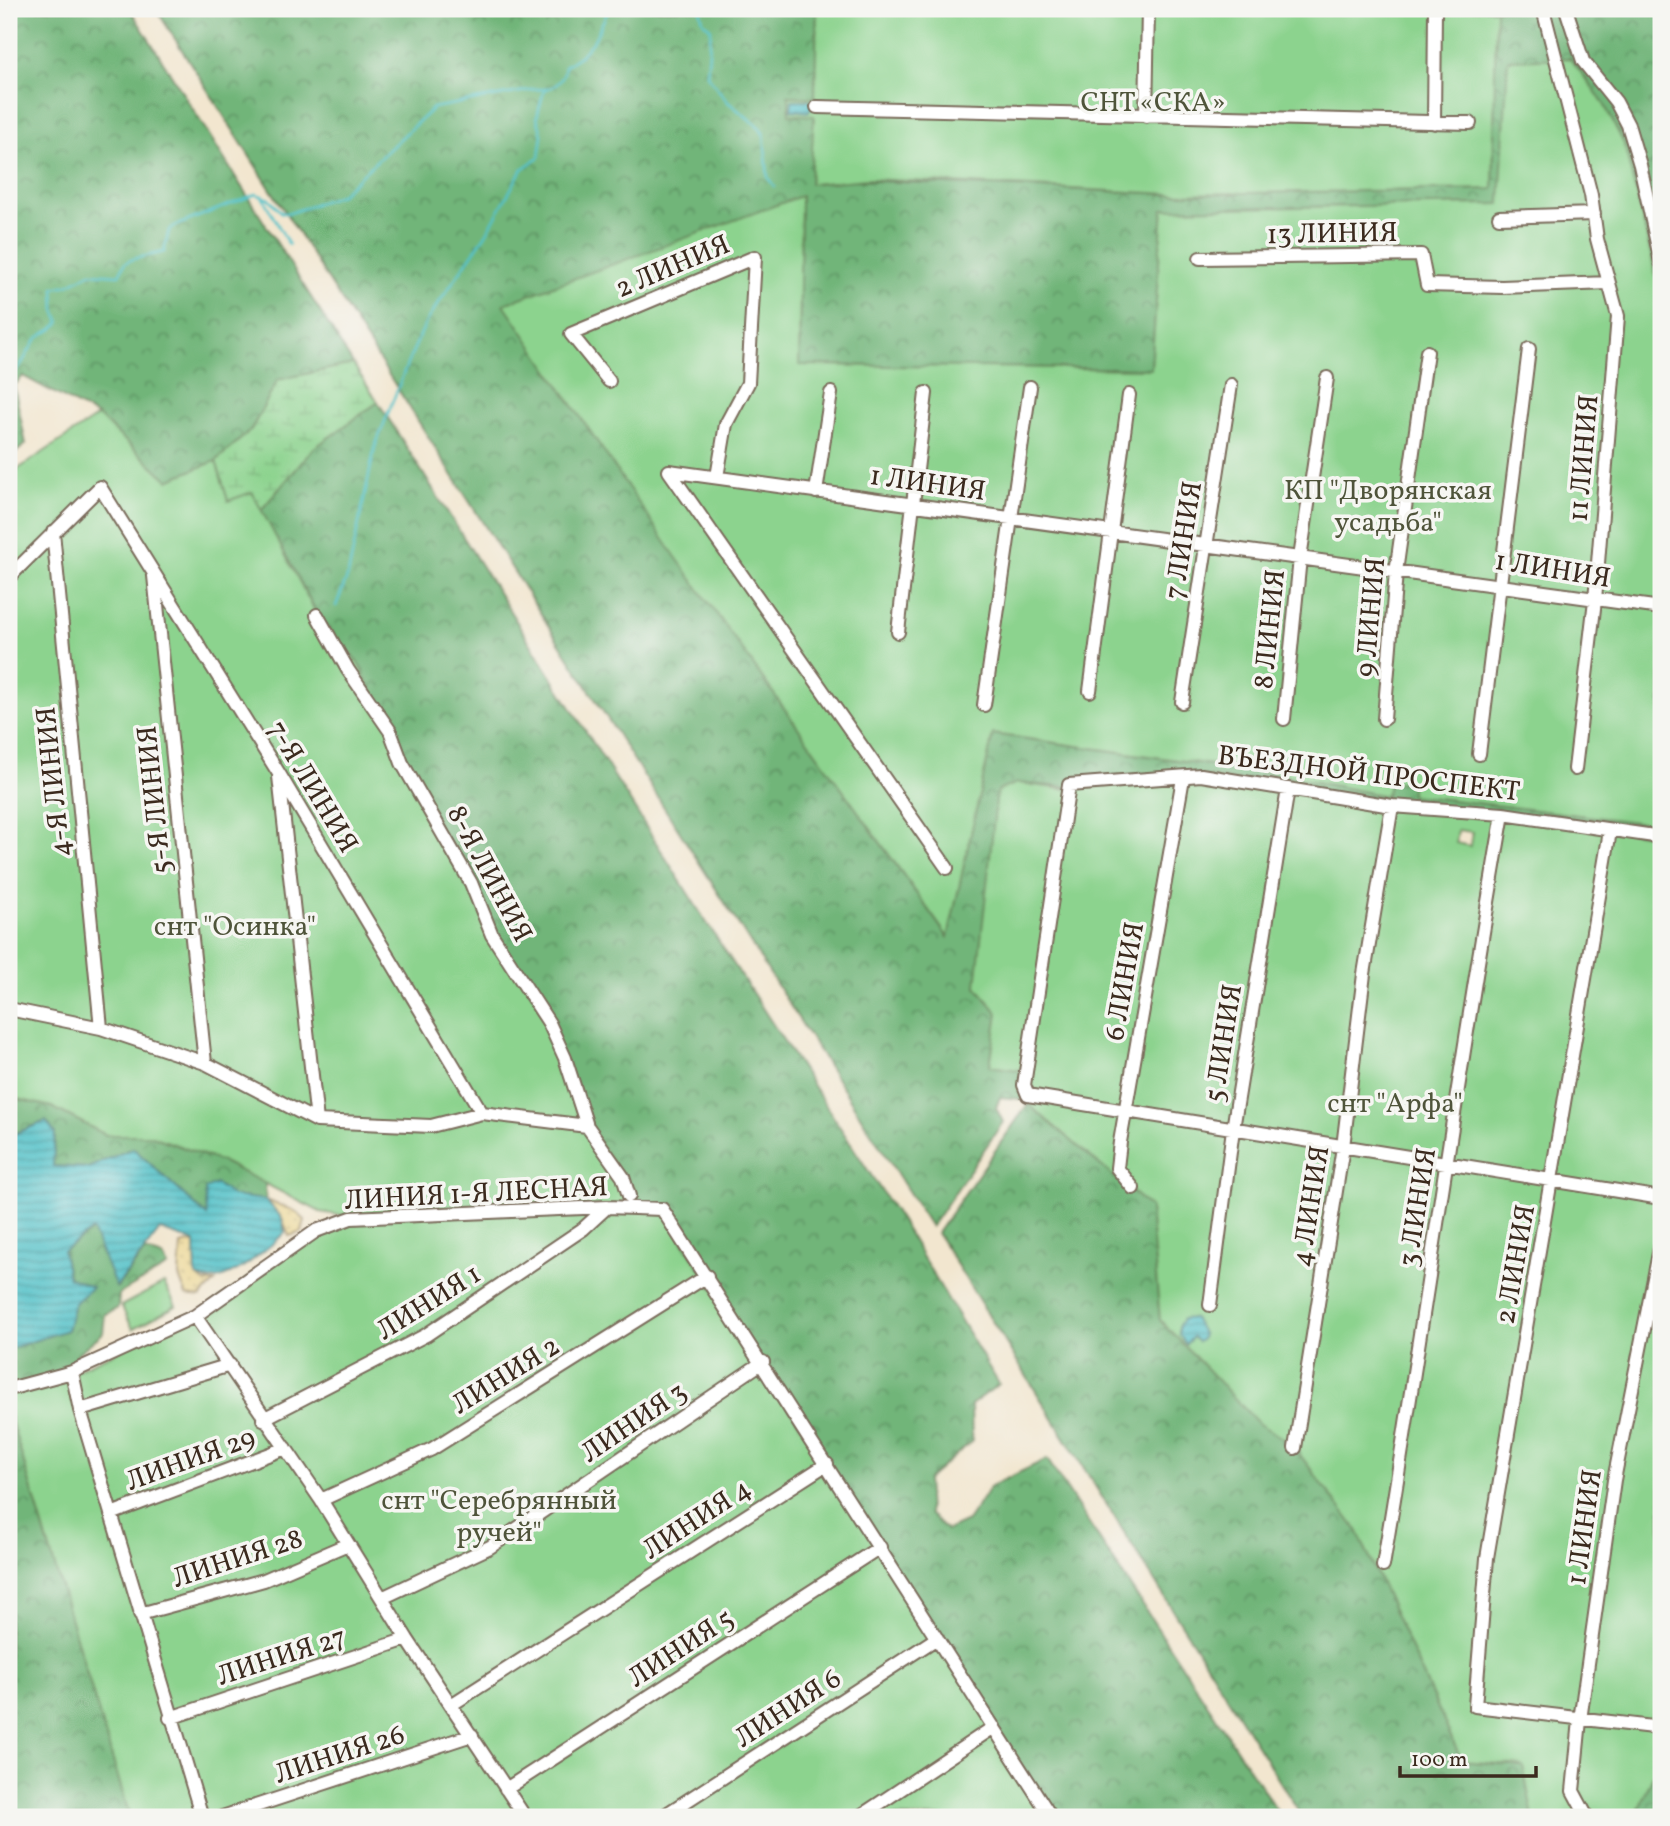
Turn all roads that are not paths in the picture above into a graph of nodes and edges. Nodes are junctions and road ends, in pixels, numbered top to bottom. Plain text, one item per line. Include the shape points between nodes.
1 (1148, 9) edge
2 (1436, 9) edge
3 (1543, 9) edge
4 (1566, 9) edge
5 (817, 107) dead end
6 (1146, 116) junction
7 (1434, 122) junction
8 (1470, 123) dead end
9 (1594, 214) junction
10 (1499, 217) dead end
11 (1200, 258) dead end
12 (1661, 262) edge
13 (1609, 283) junction
14 (1529, 349) dead end
15 (1427, 352) dead end
16 (1327, 377) dead end
17 (609, 381) dead end
18 (1231, 385) dead end
19 (1030, 387) dead end
20 (831, 393) dead end
21 (926, 393) dead end
22 (1129, 395) dead end
23 (718, 477) junction
24 (816, 492) junction
25 (914, 505) junction
26 (1012, 519) junction
27 (53, 532) junction
28 (1110, 532) junction
29 (1205, 545) junction
30 (1300, 558) junction
31 (1396, 572) junction
32 (153, 574) junction
33 (9, 577) edge
34 (1500, 584) junction
35 (1595, 600) junction
36 (1661, 608) edge
37 (317, 615) dead end
38 (186, 625) junction
39 (159, 630) junction
40 (898, 632) dead end
41 (1090, 691) dead end
42 (1182, 702) dead end
43 (985, 705) dead end
44 (1284, 719) dead end
45 (1384, 719) dead end
46 (1479, 754) dead end
47 (1575, 769) dead end
48 (278, 772) junction
49 (1183, 778) junction
50 (1287, 789) junction
51 (1392, 806) junction
52 (1503, 814) junction
53 (1610, 831) junction
54 (1661, 836) edge
55 (947, 868) dead end
56 (9, 1009) edge
57 (101, 1028) junction
58 (205, 1063) junction
59 (482, 1112) junction
60 (1125, 1113) junction
61 (317, 1121) junction
62 (587, 1126) junction
63 (1233, 1129) junction
64 (1343, 1147) junction
65 (1449, 1162) junction
66 (1553, 1182) junction
67 (1133, 1188) dead end
68 (629, 1196) dead end
69 (1661, 1198) edge
70 (607, 1207) junction
71 (1661, 1243) edge
72 (708, 1276) junction
73 (1210, 1305) dead end
74 (195, 1316) junction
75 (763, 1362) junction
76 (230, 1365) junction
77 (69, 1373) junction
78 (9, 1389) edge
79 (80, 1410) junction
80 (263, 1419) junction
81 (286, 1448) junction
82 (1295, 1448) dead end
83 (827, 1464) junction
84 (321, 1500) junction
85 (111, 1514) junction
86 (348, 1544) junction
87 (880, 1547) junction
88 (1383, 1566) dead end
89 (382, 1598) junction
90 (140, 1614) junction
91 (407, 1639) junction
92 (937, 1639) junction
93 (451, 1705) junction
94 (170, 1718) junction
95 (1580, 1720) junction
96 (994, 1727) junction
97 (1661, 1728) edge
98 (472, 1735) junction
99 (506, 1789) junction
100 (202, 1817) edge
101 (222, 1817) edge
102 (525, 1817) edge
103 (662, 1817) edge
104 (859, 1817) edge
105 (1051, 1817) edge
106 (1587, 1817) edge

1 - 6 street
2 - 7 street
3 - 9 street, 11 ЛИНИЯ
4 - 12 street via 1583,61 1628,125
5 - 6 street
6 - 7 street
7 - 8 street
9 - 10 street
9 - 13 street, 11 ЛИНИЯ
11 - 13 street, 13 ЛИНИЯ via 1421,255 1427,285
13 - 35 street, 11 ЛИНИЯ via 1618,316
14 - 34 street
15 - 31 street, 9 ЛИНИЯ
16 - 30 street, 8 ЛИНИЯ
17 - 23 street, 2 ЛИНИЯ via 571,334 755,257 748,383 726,424
18 - 29 street, 7 ЛИНИЯ
19 - 26 street
20 - 24 street
21 - 25 street
22 - 28 street
23 - 24 street, 1 ЛИНИЯ
23 - 55 street, 1 ЛИНИЯ via 669,471
24 - 25 street, 1 ЛИНИЯ
25 - 26 street, 1 ЛИНИЯ
25 - 40 street
26 - 28 street, 1 ЛИНИЯ
26 - 43 street
27 - 32 street, 7-Я ЛИНИЯ via 100,487
27 - 33 street
27 - 57 street, 4-Я ЛИНИЯ
28 - 29 street, 1 ЛИНИЯ
28 - 41 street
29 - 30 street, 1 ЛИНИЯ
29 - 42 street, 7 ЛИНИЯ
30 - 31 street, 1 ЛИНИЯ
30 - 44 street, 8 ЛИНИЯ
31 - 34 street, 1 ЛИНИЯ
31 - 45 street, 9 ЛИНИЯ
32 - 38 street, 7-Я ЛИНИЯ
32 - 39 street, 5-Я ЛИНИЯ
34 - 35 street, 1 ЛИНИЯ
34 - 46 street
35 - 36 street, 1 ЛИНИЯ
35 - 47 street, 11 ЛИНИЯ
37 - 62 street, 8-Я ЛИНИЯ via 390,731 402,763 471,883 492,935 549,1023
38 - 39 street
38 - 48 street, 7-Я ЛИНИЯ
39 - 58 street, 5-Я ЛИНИЯ
48 - 59 street, 7-Я ЛИНИЯ
48 - 61 street
49 - 50 street, ВЪЕЗДНОЙ ПРОСПЕКТ via 1201,775
49 - 60 street, 6 ЛИНИЯ
49 - 60 street, ВЪЕЗДНОЙ ПРОСПЕКТ via 1069,785 1025,1078 1028,1095
50 - 51 street, ВЪЕЗДНОЙ ПРОСПЕКТ
50 - 63 street, 5 ЛИНИЯ
51 - 52 street, ВЪЕЗДНОЙ ПРОСПЕКТ
51 - 64 street, 4 ЛИНИЯ via 1364,974
52 - 53 street, ВЪЕЗДНОЙ ПРОСПЕКТ
52 - 65 street, 3 ЛИНИЯ via 1472,990
53 - 54 street, ВЪЕЗДНОЙ ПРОСПЕКТ
53 - 66 street, 2 ЛИНИЯ
56 - 57 street
57 - 58 street
58 - 61 street
59 - 61 street via 431,1126
59 - 62 street
60 - 63 street
60 - 67 street, 6 ЛИНИЯ via 1117,1168
62 - 68 street, 8-Я ЛИНИЯ via 623,1177
63 - 64 street
63 - 73 street, 5 ЛИНИЯ
64 - 65 street
64 - 82 street, 4 ЛИНИЯ
65 - 66 street
65 - 88 street, 3 ЛИНИЯ
66 - 69 street
66 - 95 street, 2 ЛИНИЯ via 1487,1558 1475,1706
70 - 72 street, ЛИНИЯ 1-Я ЛЕСНАЯ via 662,1209
70 - 74 street, ЛИНИЯ 1-Я ЛЕСНАЯ via 351,1218 316,1231
70 - 80 street, ЛИНИЯ 1 via 583,1229 426,1335
71 - 95 street, 1 ЛИНИЯ via 1614,1480
72 - 75 street
72 - 84 street, ЛИНИЯ 2 via 432,1449
74 - 76 street
74 - 77 street, ЛИНИЯ 1-Я ЛЕСНАЯ
75 - 83 street
75 - 89 street, ЛИНИЯ 3 via 489,1547
76 - 79 street
76 - 80 street
77 - 78 street
77 - 79 street
79 - 85 street
80 - 81 street
81 - 84 street
81 - 85 street, ЛИНИЯ 29
83 - 87 street
83 - 93 street, ЛИНИЯ 4
84 - 86 street
85 - 90 street
86 - 89 street
86 - 90 street, ЛИНИЯ 28 via 264,1580
87 - 92 street
87 - 99 street, ЛИНИЯ 5
89 - 91 street
90 - 94 street
91 - 93 street
91 - 94 street, ЛИНИЯ 27
92 - 96 street
92 - 103 street, ЛИНИЯ 6
93 - 98 street
94 - 100 street
95 - 97 street
95 - 106 street, 1 ЛИНИЯ via 1573,1791
96 - 104 street
96 - 105 street
98 - 99 street
98 - 101 street, ЛИНИЯ 26
99 - 102 street

